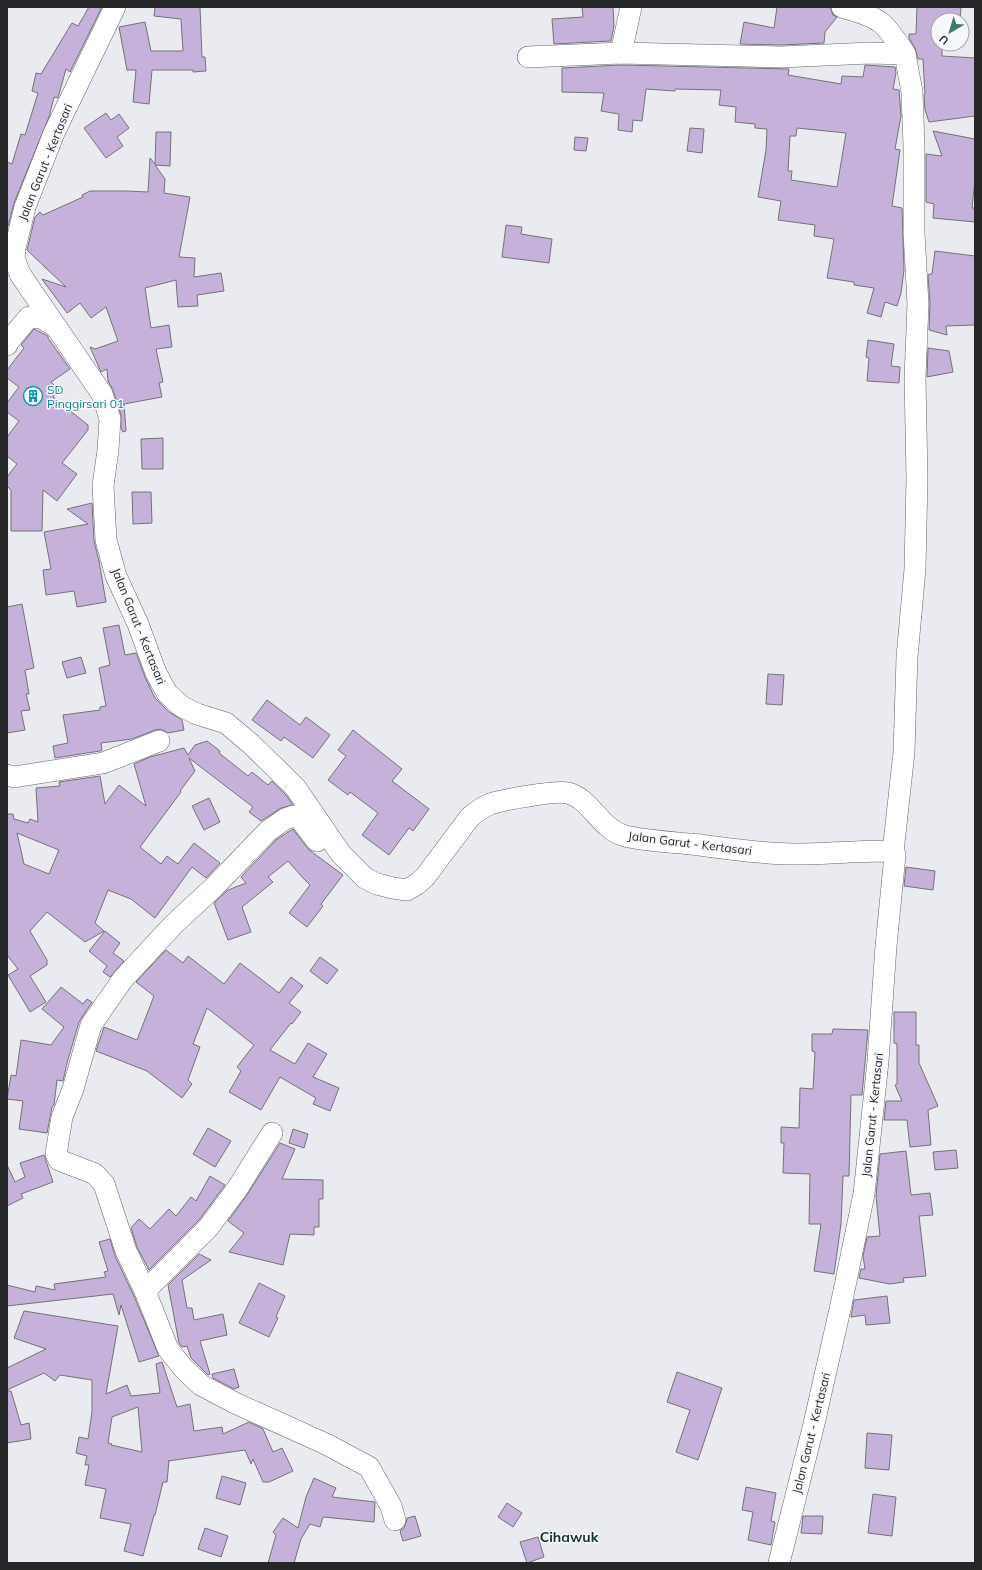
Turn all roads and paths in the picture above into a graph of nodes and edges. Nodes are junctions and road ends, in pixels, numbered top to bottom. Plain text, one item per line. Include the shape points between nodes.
1 (115, 7) edge
2 (631, 7) edge
3 (842, 7) edge
4 (620, 53) junction
5 (905, 54) junction
6 (528, 57) dead end
7 (55, 326) junction
8 (7, 345) edge
9 (159, 741) dead end
10 (7, 775) edge
11 (892, 852) junction
12 (365, 878) junction
13 (272, 1133) dead end
14 (145, 1291) junction
15 (395, 1520) dead end
16 (779, 1563) edge

1 - 7 street, Jalan Garut - Kertasari via 54,133 25,207 15,248 14,258 20,274
2 - 4 street
3 - 5 street via 880,22
4 - 5 street via 781,57
4 - 6 street
5 - 11 street via 912,92 914,146 914,233 918,304 915,378 917,478 904,752
7 - 8 street via 41,318 29,317
7 - 12 street, Jalan Garut - Kertasari via 102,394 110,419 103,486 106,540 116,576 138,624 156,673 167,693 186,709 226,723 251,744 295,787 341,854
9 - 10 street via 103,763 14,777
11 - 12 street, Jalan Garut - Kertasari via 792,854 625,836 612,830 575,796 556,792 490,804 477,811 425,877 407,890 377,884
11 - 16 street, Jalan Garut - Kertasari via 895,855 894,873 864,1194 817,1413
12 - 14 street via 320,844 300,818 293,816 285,819 268,832 174,924 123,979 91,1025 73,1089 62,1117 56,1154 59,1160 95,1174 104,1184 126,1251
13 - 14 street via 237,1190 208,1228
14 - 15 street via 168,1349 201,1385 326,1444 369,1468 391,1506

